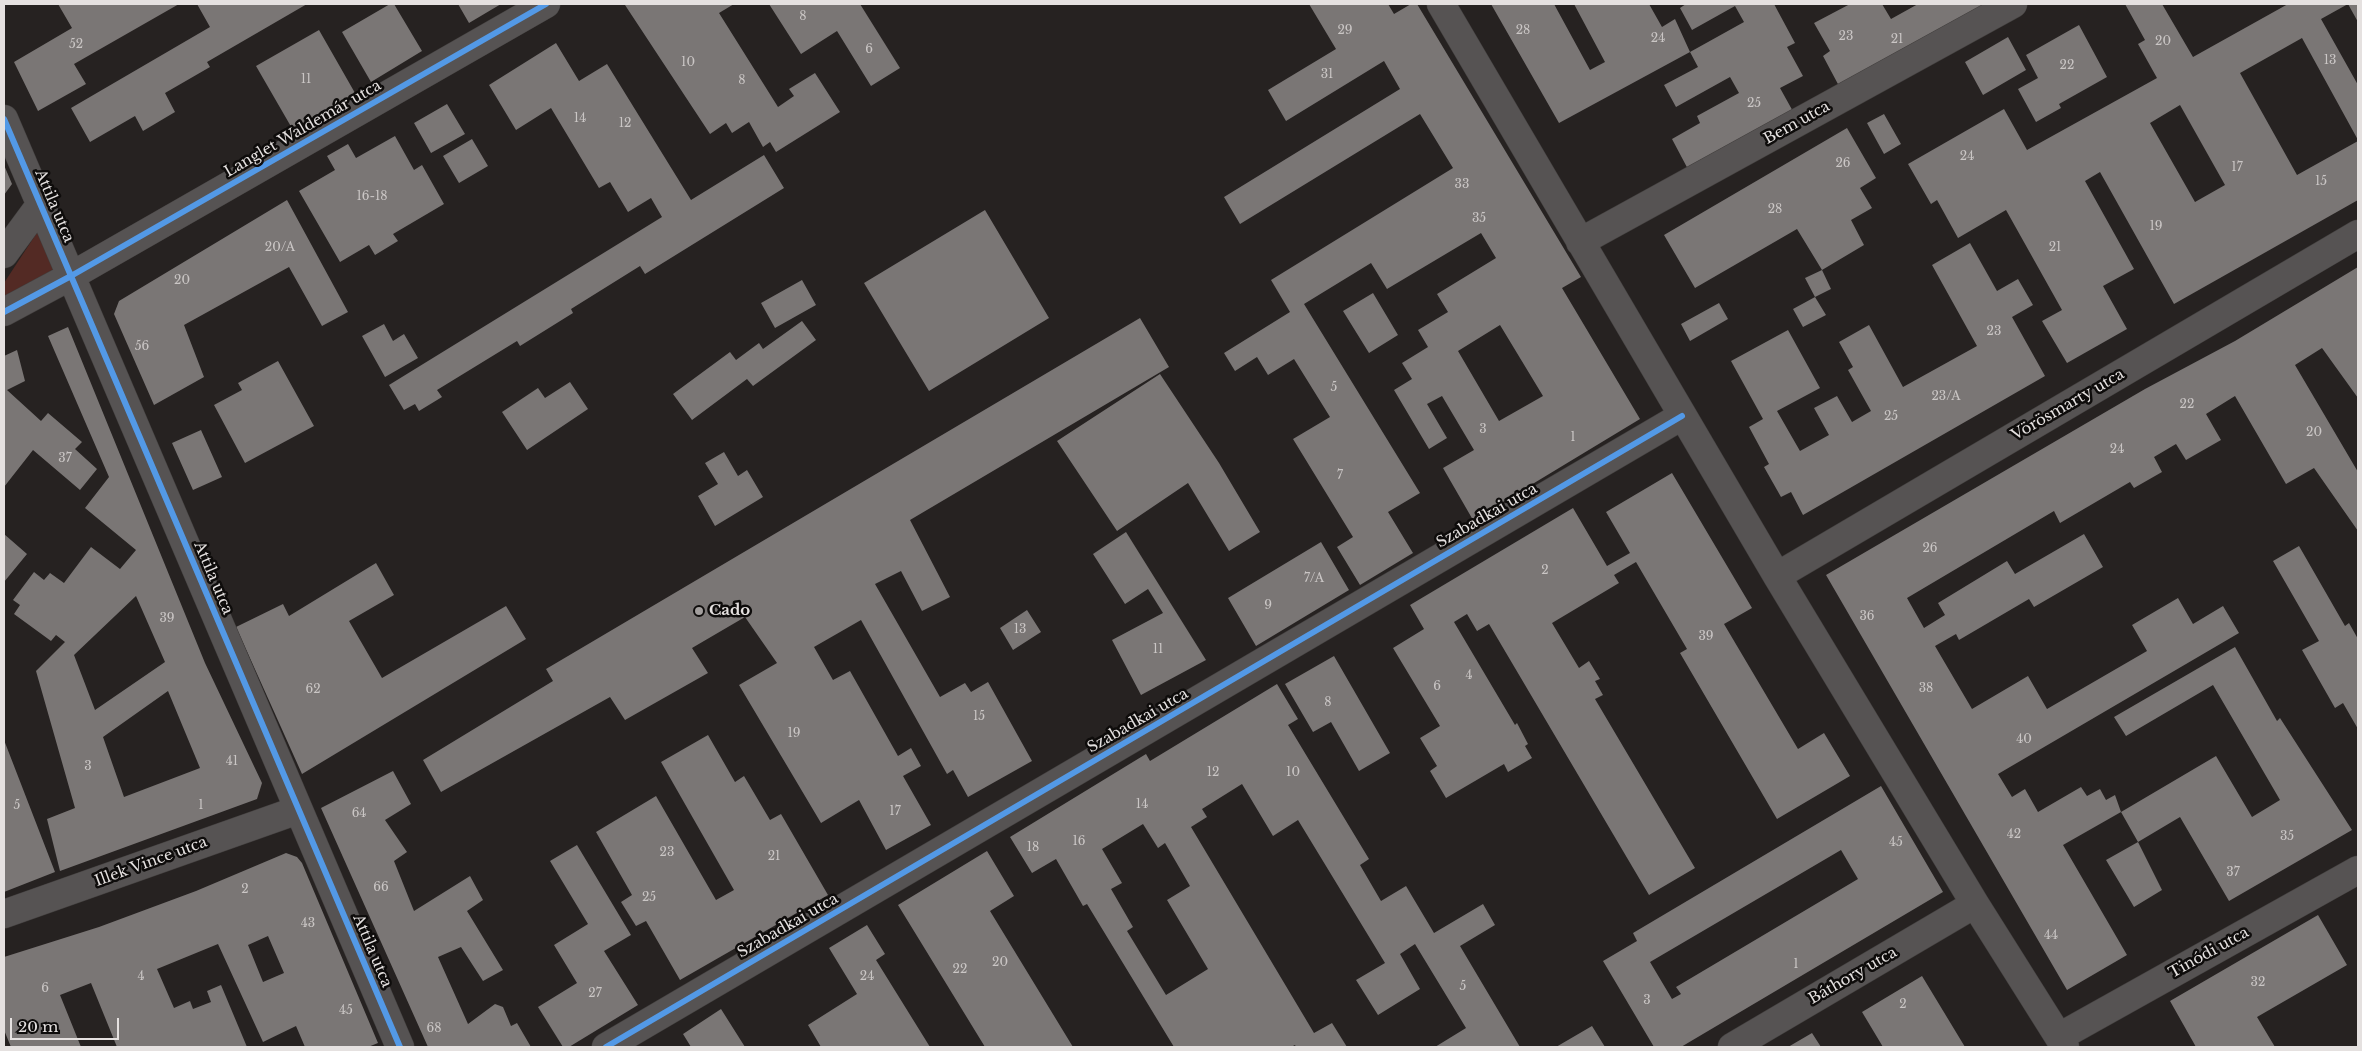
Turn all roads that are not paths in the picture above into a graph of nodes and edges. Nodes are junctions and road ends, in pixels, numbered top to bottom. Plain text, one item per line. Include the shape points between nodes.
1 (546, 4) edge
2 (1442, 4) edge
3 (2014, 4) edge
4 (4, 120) edge
5 (40, 205) junction
6 (2358, 234) edge
7 (1580, 242) junction
8 (4, 254) edge
9 (71, 276) junction
10 (4, 312) edge
11 (1682, 416) junction
12 (1777, 576) junction
13 (298, 810) junction
14 (2358, 870) edge
15 (1975, 904) junction
16 (4, 914) edge
17 (2062, 1042) edge
18 (400, 1047) edge
19 (606, 1047) edge
20 (1732, 1047) edge

1 - 9 street, Langlet Waldemár utca
2 - 7 street
3 - 7 street, Bem utca
4 - 5 street, Attila utca
5 - 8 street
5 - 9 street, Attila utca
6 - 12 street, Vörösmarty utca
7 - 11 street
9 - 10 street, Langlet Waldemár utca
9 - 13 street, Attila utca
11 - 12 street
11 - 19 street, Szabadkai utca
12 - 15 street
13 - 16 street, Illek Vince utca
13 - 18 street, Attila utca
14 - 17 street, Tinódi utca
15 - 17 street
15 - 20 street, Báthory utca

